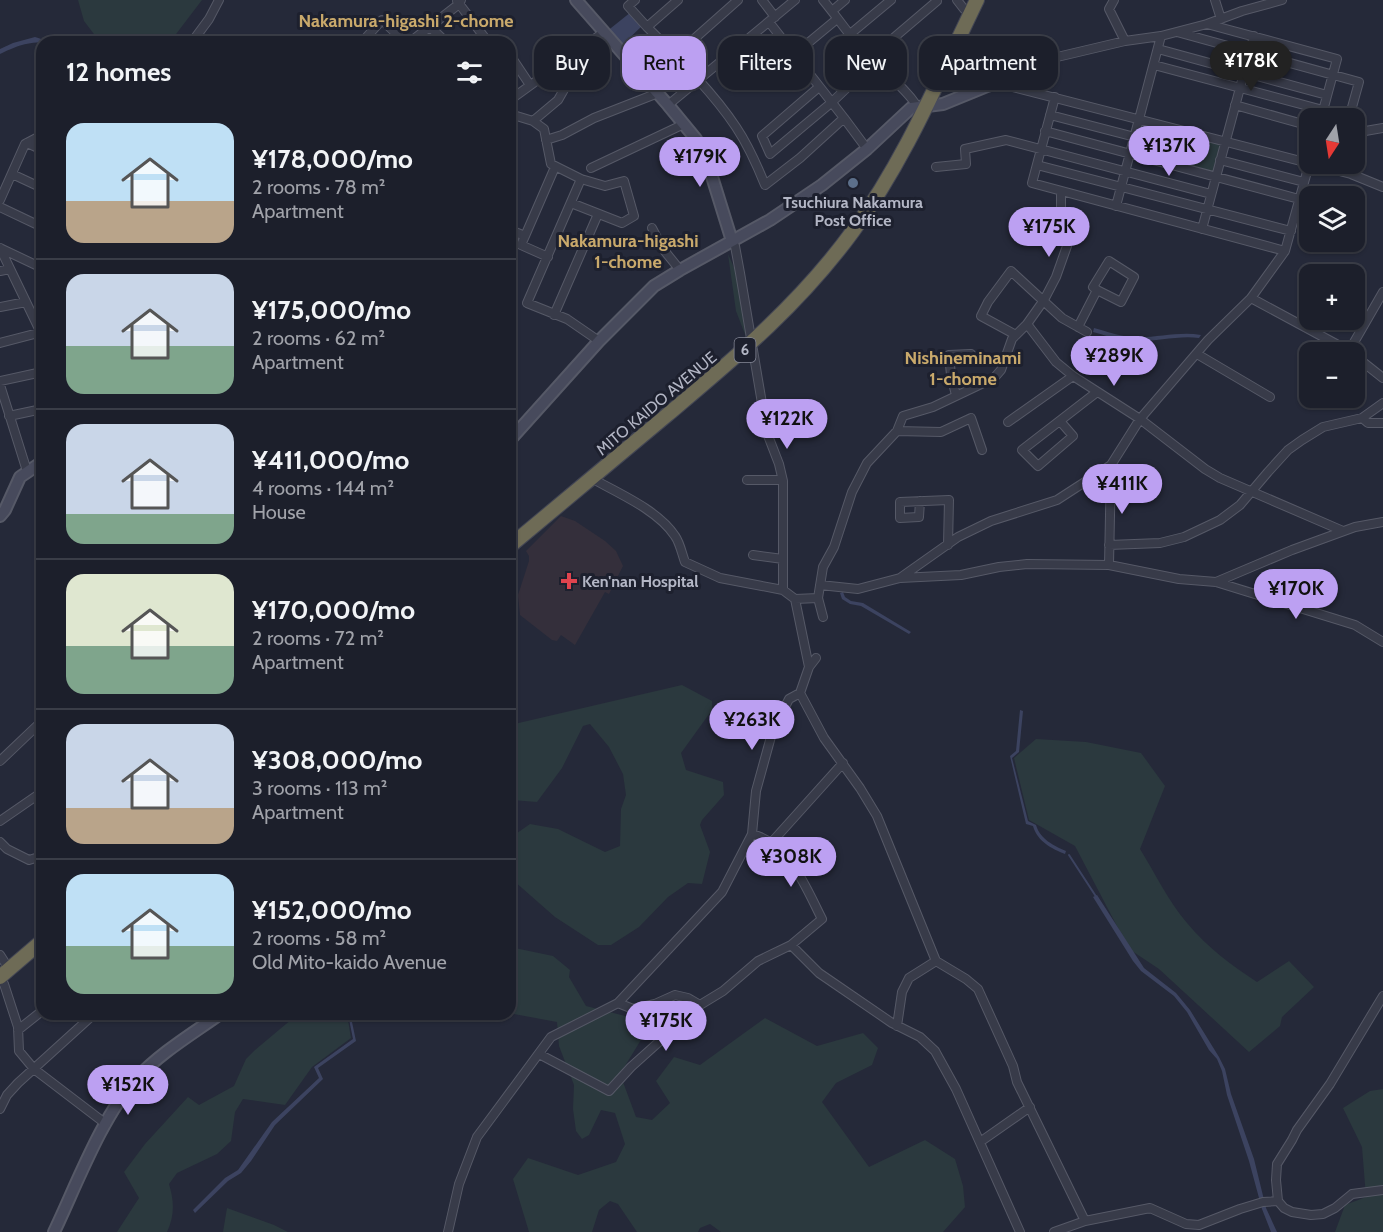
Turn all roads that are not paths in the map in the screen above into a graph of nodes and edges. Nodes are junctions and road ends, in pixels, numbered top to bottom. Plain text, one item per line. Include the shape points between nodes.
1 (219, 0) edge
2 (635, 0) edge
3 (678, 0) edge
4 (738, 0) edge
5 (762, 0) edge
6 (795, 0) edge
7 (823, 0) edge
8 (845, 0) edge
9 (891, 0) edge
10 (957, 0) edge
11 (1114, 0) edge
12 (1215, 0) edge
13 (1280, 0) edge
14 (459, 1) edge
15 (579, 1) edge
16 (937, 1) edge
17 (974, 6) edge
18 (832, 11) junction
19 (772, 19) junction
20 (837, 19) junction
21 (1221, 19) junction
22 (1207, 24) junction
23 (430, 27) junction
24 (647, 27) junction
25 (604, 32) junction
26 (1176, 32) junction
27 (849, 35) joint
28 (196, 36) edge
29 (367, 36) edge
30 (399, 36) edge
31 (418, 36) edge
32 (440, 36) edge
33 (484, 36) edge
34 (598, 36) edge
35 (656, 36) edge
36 (697, 36) edge
37 (753, 36) edge
38 (783, 36) edge
39 (898, 36) edge
40 (959, 36) edge
41 (1161, 36) junction
42 (1254, 36) junction
43 (813, 39) edge
44 (1125, 41) junction
45 (1158, 49) junction
46 (1250, 53) junction
47 (1058, 57) edge
48 (516, 64) edge
49 (718, 65) edge
50 (1154, 65) junction
51 (1244, 72) junction
52 (706, 75) edge
53 (1333, 75) junction
54 (813, 79) edge
55 (534, 82) edge
56 (530, 85) junction
57 (819, 87) junction
58 (1240, 88) junction
59 (564, 90) edge
60 (687, 90) edge
61 (705, 90) edge
62 (843, 90) edge
63 (904, 90) edge
64 (930, 90) edge
65 (979, 90) edge
66 (1026, 90) edge
67 (658, 93) junction
68 (1327, 95) junction
69 (516, 96) edge
70 (1054, 97) junction
71 (831, 103) junction
72 (669, 105) junction
73 (1235, 105) junction
74 (921, 106) junction
75 (1315, 108) edge
76 (1324, 108) edge
77 (1352, 108) edge
78 (1050, 115) junction
79 (516, 116) edge
80 (844, 117) junction
81 (1140, 119) junction
82 (533, 121) junction
83 (1299, 123) edge
84 (684, 124) junction
85 (1383, 128) edge
86 (1045, 131) junction
87 (1365, 131) edge
88 (1135, 137) junction
89 (36, 138) edge
90 (546, 140) junction
91 (1224, 142) junction
92 (27, 143) junction
93 (36, 147) edge
94 (1041, 148) junction
95 (867, 149) junction
96 (1130, 154) junction
97 (1220, 159) junction
98 (1299, 161) edge
99 (1037, 165) junction
100 (936, 166) dead end
101 (555, 167) junction
102 (591, 168) dead end
103 (1125, 171) junction
104 (12, 174) junction
105 (1306, 174) edge
106 (1351, 174) edge
107 (1215, 176) junction
108 (581, 179) junction
109 (1304, 182) junction
110 (36, 185) edge
111 (1303, 186) edge
112 (1121, 187) junction
113 (1383, 187) edge
114 (1061, 192) junction
115 (1211, 194) junction
116 (1299, 199) joint
117 (0, 200) edge
118 (571, 203) junction
119 (1116, 206) junction
120 (0, 207) edge
121 (1207, 209) junction
122 (598, 214) junction
123 (1061, 221) junction
124 (36, 224) edge
125 (652, 228) dead end
126 (1202, 229) junction
127 (1291, 231) junction
128 (516, 232) edge
129 (1018, 232) dead end
130 (525, 236) junction
131 (732, 241) junction
132 (0, 248) edge
133 (1285, 251) junction
134 (548, 256) junction
135 (36, 264) edge
136 (10, 269) junction
137 (680, 270) junction
138 (0, 271) edge
139 (1096, 290) junction
140 (1383, 292) edge
141 (1251, 298) junction
142 (1044, 300) junction
143 (26, 302) junction
144 (0, 307) edge
145 (554, 315) junction
146 (36, 321) edge
147 (1028, 324) junction
148 (1078, 327) junction
149 (1087, 332) dead end
150 (36, 334) edge
151 (1016, 335) junction
152 (599, 341) junction
153 (1332, 342) edge
154 (1358, 342) edge
155 (0, 343) edge
156 (751, 344) junction
157 (971, 354) dead end
158 (1197, 354) junction
159 (1365, 363) edge
160 (36, 373) edge
161 (1073, 376) junction
162 (1383, 378) edge
163 (0, 381) edge
164 (0, 385) edge
165 (1097, 392) junction
166 (956, 394) junction
167 (1270, 397) dead end
168 (1383, 403) edge
169 (36, 410) edge
170 (9, 416) junction
171 (1362, 418) junction
172 (1140, 419) junction
173 (1060, 421) junction
174 (1008, 422) dead end
175 (1383, 423) edge
176 (897, 431) junction
177 (516, 433) edge
178 (982, 450) dead end
179 (1111, 465) junction
180 (36, 468) edge
181 (27, 471) junction
182 (591, 478) junction
183 (747, 480) dead end
184 (782, 480) junction
185 (1254, 491) junction
186 (920, 501) dead end
187 (0, 516) edge
188 (1383, 522) edge
189 (1343, 531) junction
190 (516, 541) edge
191 (948, 545) junction
192 (1109, 545) junction
193 (753, 555) dead end
194 (783, 559) junction
195 (1109, 565) junction
196 (900, 578) junction
197 (1216, 582) junction
198 (820, 585) junction
199 (783, 590) junction
200 (818, 598) junction
201 (795, 599) junction
202 (823, 617) dead end
203 (1383, 642) edge
204 (816, 658) dead end
205 (809, 667) junction
206 (800, 693) junction
207 (36, 727) edge
208 (0, 761) edge
209 (843, 764) junction
210 (36, 796) edge
211 (0, 821) edge
212 (752, 834) junction
213 (771, 843) junction
214 (0, 844) edge
215 (36, 858) edge
216 (792, 945) junction
217 (36, 946) edge
218 (0, 955) edge
219 (936, 961) junction
220 (3, 980) edge
221 (1383, 996) edge
222 (618, 1004) junction
223 (700, 1005) junction
224 (36, 1016) edge
225 (87, 1020) edge
226 (212, 1020) edge
227 (897, 1026) junction
228 (18, 1030) junction
229 (539, 1054) junction
230 (34, 1069) junction
231 (1030, 1107) junction
232 (0, 1109) edge
233 (106, 1124) junction
234 (980, 1142) junction
235 (1383, 1190) edge
236 (1278, 1201) junction
237 (1085, 1221) junction
238 (54, 1232) edge
239 (448, 1232) edge
240 (1020, 1232) edge
241 (1054, 1232) edge

1 - 28 street
2 - 24 street via 628,6
3 - 24 street
4 - 36 street
5 - 19 street
6 - 19 street
7 - 18 street
8 - 18 street
9 - 27 street
10 - 17 street via 964,9
11 - 44 street via 1108,9
12 - 21 street
13 - 21 street
14 - 23 street
14 - 33 street
15 - 25 street
16 - 39 street
17 - 40 highway, MITO KAIDO AVENUE / 6
18 - 20 street
19 - 37 street
19 - 38 street
20 - 27 street
20 - 43 street
21 - 22 street
22 - 26 street
22 - 42 street
23 - 31 street
23 - 32 street
24 - 35 street
25 - 34 street
25 - 67 street
26 - 41 street
26 - 46 street
29 - 30 street via 382,20
41 - 44 street
41 - 45 street
42 - 46 street
42 - 53 street via 1337,59
44 - 47 street
45 - 50 street
45 - 51 street
46 - 51 street
46 - 53 street
48 - 56 street
49 - 52 street
50 - 58 street
50 - 81 street
51 - 58 street
51 - 68 street
53 - 68 street
53 - 77 street via 1359,82
54 - 57 street
55 - 56 street
56 - 69 street
57 - 71 street
57 - 71 street via 762,136 770,154
58 - 73 street
58 - 75 street
59 - 82 street
60 - 72 street
61 - 80 street via 736,127 765,185
62 - 71 street
63 - 74 street
64 - 74 highway, MITO KAIDO AVENUE / 6
65 - 74 street via 943,104
66 - 70 street
67 - 72 street
67 - 90 street
68 - 76 street
70 - 78 street
70 - 81 street
71 - 80 street
72 - 84 street
73 - 83 street
73 - 91 street
74 - 95 street via 903,114
74 - 156 highway, MITO KAIDO AVENUE / 6 via 901,157 854,230 803,293
78 - 86 street
78 - 88 street
79 - 82 street
80 - 95 street
81 - 88 street
81 - 91 street
82 - 90 street via 544,129
84 - 102 street
84 - 131 street via 702,152
85 - 87 street
86 - 94 street
86 - 96 street
88 - 96 street
89 - 92 street
90 - 101 street
91 - 97 street
91 - 98 street
92 - 93 street
92 - 104 street
94 - 99 street
94 - 100 street via 1006,140 965,149 966,164
94 - 103 street
95 - 131 street via 822,185
96 - 103 street
96 - 107 street
97 - 107 street
97 - 109 street
99 - 112 street
99 - 114 street via 1032,183
101 - 108 street
101 - 130 street
103 - 112 street
103 - 115 street
104 - 110 street
104 - 117 street
105 - 109 street
106 - 113 street
107 - 115 street
107 - 116 street
108 - 118 street
108 - 122 street via 604,186 624,181 634,216 621,224
109 - 111 street
112 - 119 street
112 - 121 street
114 - 119 street
114 - 123 street
115 - 121 street
116 - 127 street
118 - 122 street
118 - 134 street
119 - 126 street
120 - 124 street
121 - 126 street
121 - 127 street
122 - 145 street
123 - 129 street
123 - 142 street via 1067,246
125 - 137 street
126 - 133 street
127 - 133 street
128 - 130 street
130 - 134 street via 521,244
131 - 137 street
131 - 156 street
132 - 135 street
132 - 136 street
133 - 141 street
134 - 145 street via 527,303
136 - 138 street
136 - 143 street
137 - 152 street via 654,286
139 - 139 street via 1093,287 1109,261 1134,277 1121,302
139 - 148 street
140 - 154 street
141 - 153 street
141 - 158 street
142 - 147 street
142 - 148 street
142 - 151 street via 1011,271 981,316
143 - 144 street
143 - 146 street
145 - 152 street via 567,319
147 - 151 street
147 - 161 street via 1056,362
148 - 149 street
150 - 155 street
151 - 166 street via 994,378
152 - 177 street
156 - 182 highway, MITO KAIDO AVENUE / 6
156 - 184 street via 767,433
157 - 166 street via 949,355
158 - 167 street
158 - 172 street
159 - 162 street
160 - 163 street
161 - 165 street
161 - 174 street
164 - 170 street
165 - 172 street
165 - 173 street
166 - 176 street via 933,407 903,416
168 - 171 street
169 - 170 street
170 - 181 street
171 - 175 street via 1368,423
171 - 185 street via 1323,427 1302,440
172 - 179 street
172 - 185 street via 1205,469
173 - 173 street via 1022,450 1038,466 1072,436
176 - 178 street via 941,432 971,418
176 - 198 street via 867,463 852,492 834,547 823,567
179 - 191 street via 1057,500 991,521
179 - 192 street
180 - 181 street
181 - 187 street
182 - 190 highway, MITO KAIDO AVENUE / 6
182 - 199 street via 663,523 676,537 685,562 720,578
183 - 184 street
184 - 194 street
185 - 189 street
185 - 192 street via 1220,520 1184,537 1160,543
186 - 191 street via 950,500
188 - 189 street
189 - 197 street
191 - 196 street
192 - 195 street
193 - 194 street
194 - 199 street
195 - 196 street via 1027,564 961,575
195 - 197 street
196 - 198 street via 858,589
197 - 203 street via 1355,625
198 - 200 street
199 - 201 street
200 - 201 street
200 - 202 street
201 - 205 street
204 - 205 street
205 - 206 street
206 - 209 street
206 - 212 street via 789,699 772,733 756,791
207 - 208 street
209 - 213 street
209 - 219 street via 877,816
210 - 211 street
212 - 213 street
212 - 222 street via 722,892
213 - 216 street via 793,865 822,919
214 - 215 street via 29,860
216 - 223 street via 758,961
216 - 227 street via 819,973
217 - 220 highway
218 - 220 street
219 - 227 street via 909,978 902,992
219 - 231 street via 978,989
220 - 228 street
221 - 236 street via 1277,1164
222 - 223 street via 633,1009 675,995
222 - 229 street via 551,1037
223 - 229 street via 609,1091
224 - 228 street
225 - 230 street
226 - 233 street via 136,1079
227 - 234 street via 920,1037 939,1056
228 - 230 street via 19,1051
229 - 239 street via 477,1137 459,1184
230 - 232 street via 7,1095
230 - 233 street
231 - 234 street
231 - 237 street
233 - 238 street
234 - 240 street
235 - 236 street via 1352,1194 1323,1214 1292,1212
236 - 237 street via 1252,1205 1199,1226 1150,1208
237 - 241 street

